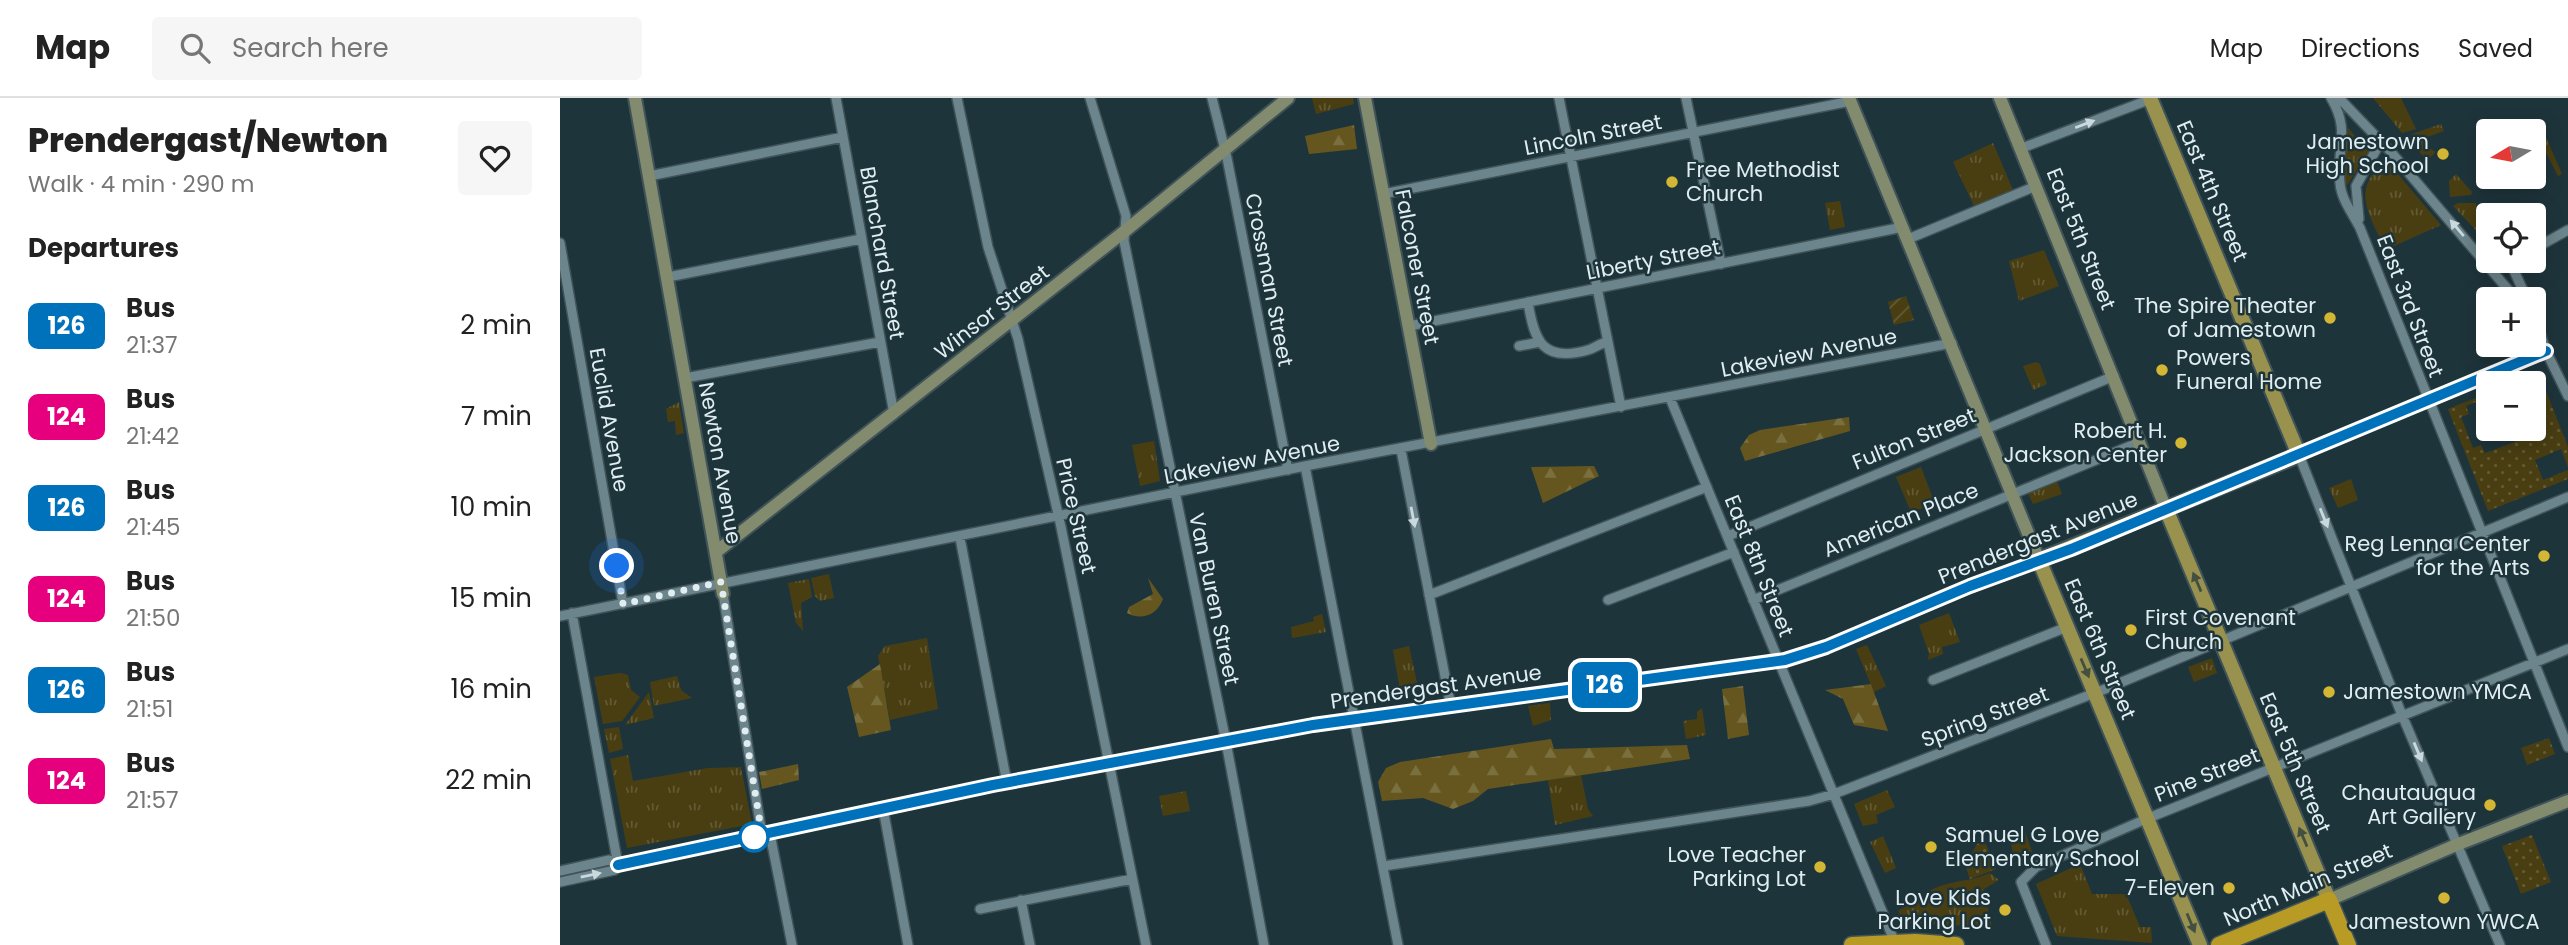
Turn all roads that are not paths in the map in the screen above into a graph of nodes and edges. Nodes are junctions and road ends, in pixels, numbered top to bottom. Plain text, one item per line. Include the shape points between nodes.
1 (635, 98) edge
2 (836, 98) edge
3 (957, 98) edge
4 (1090, 98) edge
5 (1212, 98) edge
6 (1288, 98) edge
7 (1365, 98) edge
8 (1559, 98) edge
9 (1686, 98) edge
10 (2000, 98) edge
11 (2151, 98) edge
12 (2331, 98) edge
13 (2339, 98) edge
14 (1850, 100) edge
15 (1694, 132) junction
16 (843, 138) junction
17 (2381, 141) junction
18 (2022, 148) junction
19 (1226, 149) junction
20 (1571, 157) junction
21 (649, 176) junction
22 (2036, 186) junction
23 (1383, 194) junction
24 (2360, 228) junction
25 (2568, 230) edge
26 (1125, 231) junction
27 (1910, 234) junction
28 (861, 239) junction
29 (2546, 242) edge
30 (560, 243) edge
31 (2476, 250) edge
32 (1721, 264) junction
33 (2496, 273) edge
34 (668, 277) junction
35 (2507, 287) edge
36 (1597, 289) junction
37 (1528, 302) junction
38 (1012, 321) junction
39 (1409, 326) junction
40 (880, 342) junction
41 (1540, 342) junction
42 (1608, 342) junction
43 (1952, 343) junction
44 (1519, 346) dead end
45 (2546, 351) edge
46 (2532, 357) edge
47 (2114, 376) junction
48 (685, 379) junction
49 (2568, 396) edge
50 (1670, 398) junction
51 (2428, 401) junction
52 (1621, 407) junction
53 (894, 414) junction
54 (1986, 428) junction
55 (2140, 442) junction
56 (1431, 444) junction
57 (1401, 450) junction
58 (2299, 454) junction
59 (1305, 467) junction
60 (1288, 470) junction
61 (1707, 487) junction
62 (1173, 493) junction
63 (2011, 493) junction
64 (2568, 497) edge
65 (2166, 509) junction
66 (1059, 518) junction
67 (2482, 534) junction
68 (1728, 536) junction
69 (960, 538) junction
70 (716, 552) junction
71 (1734, 552) junction
72 (2039, 560) junction
73 (2352, 587) junction
74 (722, 588) junction
75 (1428, 595) junction
76 (1608, 600) dead end
77 (1753, 600) junction
78 (623, 604) junction
79 (572, 614) junction
80 (560, 616) edge
81 (2067, 627) junction
82 (2221, 641) junction
83 (2568, 649) edge
84 (1779, 661) junction
85 (2532, 663) junction
86 (1933, 680) dead end
87 (2095, 693) junction
88 (1451, 706) junction
89 (2402, 715) junction
90 (1356, 719) junction
91 (1226, 742) junction
92 (2568, 747) edge
93 (1110, 765) junction
94 (2272, 768) junction
95 (1007, 783) junction
96 (1834, 794) junction
97 (2568, 801) edge
98 (883, 808) junction
99 (2146, 819) junction
100 (766, 834) junction
101 (2456, 845) junction
102 (618, 865) junction
103 (1384, 866) junction
104 (560, 870) edge
105 (1132, 878) junction
106 (560, 882) edge
107 (1021, 900) junction
108 (2329, 900) junction
109 (980, 909) dead end
110 (1896, 944) edge
111 (792, 945) edge
112 (908, 945) edge
113 (1030, 945) edge
114 (1146, 945) edge
115 (1264, 945) edge
116 (1398, 945) edge
117 (1852, 945) edge
118 (1956, 945) edge
119 (2046, 945) edge
120 (2200, 945) edge
121 (2219, 945) edge
122 (2348, 945) edge
123 (2500, 945) edge

1 - 21 street, Newton Avenue
2 - 16 street, Blanchard Street
3 - 38 street, Price Street via 988,247
4 - 26 street, Van Buren Street via 1126,216
5 - 19 street, Crossman Street
6 - 19 street, Winsor Street
7 - 23 street, Falconer Street
8 - 20 street
9 - 15 street
10 - 18 street, East 5th Street
18 -> 11 street
11 - 58 main road, East 4th Street
12 - 24 street, East 3rd Street via 2344,126 2340,184
13 - 17 street
14 - 15 street, Lincoln Street
14 - 27 street, East 6th Street
15 - 20 street, Lincoln Street
15 - 32 street
16 - 21 street
16 - 28 street, Blanchard Street
17 - 24 street, East 3rd Street via 2356,186
31 -> 17 street
18 - 22 street, East 5th Street
19 - 26 street, Winsor Street
19 - 60 street, Crossman Street
20 - 23 street, Lincoln Street
20 - 36 street
21 - 34 street, Newton Avenue
22 - 27 street, Liberty Street
22 - 47 street, East 5th Street
23 - 39 street, Falconer Street
24 - 51 street, East 3rd Street
25 - 29 street
26 - 38 street, Winsor Street
26 - 62 street, Van Buren Street
27 - 32 street, Liberty Street
27 - 43 street, East 6th Street
28 - 34 street
28 - 40 street, Blanchard Street
30 - 78 street, Euclid Avenue
32 - 36 street, Liberty Street
33 - 35 street
34 - 48 street, Newton Avenue
36 - 37 street, Liberty Street
36 - 42 street
37 - 39 street, Liberty Street
37 - 41 street
38 - 53 street, Winsor Street
38 - 66 street, Price Street
39 - 56 street, Falconer Street
40 - 48 street
40 - 53 street, Blanchard Street
41 - 42 street via 1561,355
41 - 44 street
42 - 52 street
43 - 50 street, Lakeview Avenue
43 - 54 street, East 6th Street
45 - 49 street
46 - 51 street, Prendergast Avenue
47 - 54 street, Fulton Street
47 - 55 street, East 5th Street
48 - 70 street, Newton Avenue
50 - 52 street, Lakeview Avenue
50 - 61 street, East 8th Street
51 - 58 street, Prendergast Avenue
51 - 67 street, East 3rd Street
52 - 56 street, Lakeview Avenue
53 - 70 street, Winsor Street
54 - 63 street, East 6th Street
54 - 68 street, Fulton Street
55 - 63 street, American Place
55 - 65 street, East 5th Street
56 - 57 street, Lakeview Avenue
57 - 59 street, Lakeview Avenue
57 -> 75 street
58 - 65 main road, Prendergast Avenue
58 -> 73 street, East 4th Street
59 - 60 street, Lakeview Avenue
59 - 90 street
60 - 62 street, Lakeview Avenue
61 - 68 street, East 8th Street
61 - 75 street
62 - 66 street, Lakeview Avenue
62 - 91 street, Van Buren Street
63 - 72 street, East 6th Street
63 - 77 street, American Place
64 - 67 street, Spring Street
65 - 72 main road, Prendergast Avenue
82 -> 65 main road, East 5th Street
66 - 69 street, Lakeview Avenue
66 - 93 street, Price Street
67 - 73 street, Spring Street
67 - 85 street, East 3rd Street
68 - 71 street, East 8th Street
69 - 74 street, Lakeview Avenue
69 - 95 street
70 - 74 street, Newton Avenue
71 - 76 street
71 - 77 street, East 8th Street
72 - 81 main road, East 6th Street
72 - 84 street, Prendergast Avenue via 1826,647
73 - 82 street, Spring Street
73 - 89 street, East 4th Street
74 - 78 street, Lakeview Avenue
74 - 100 street, Newton Avenue
75 - 88 street
77 - 84 street, East 8th Street
78 - 79 street, Lakeview Avenue
79 - 80 street, Lakeview Avenue
79 - 102 street
81 - 86 street
81 -> 87 main road, East 6th Street
82 - 87 street, Spring Street
82 - 94 main road, East 5th Street
83 - 85 street, Pine Street
84 - 88 street, Prendergast Avenue
84 - 96 street, East 8th Street
85 - 89 street, Pine Street
85 - 92 street, East 3rd Street
87 - 96 street, Spring Street
87 - 99 main road, East 6th Street
88 - 90 street, Prendergast Avenue
89 - 94 street, Pine Street
89 -> 101 street, East 4th Street
90 - 91 street, Prendergast Avenue
90 - 103 street
91 - 93 street, Prendergast Avenue
91 - 115 street, Van Buren Street
93 - 95 street, Prendergast Avenue
93 - 105 street, Price Street
94 - 99 street, Pine Street
108 -> 94 main road, East 5th Street
95 - 98 street, Prendergast Avenue
96 - 103 street, Spring Street
96 - 110 street, East 8th Street
97 - 101 street, North Main Street
98 - 100 street, Prendergast Avenue
98 - 112 street
99 - 119 street, Pine Street via 2036,867 2021,882
99 -> 120 main road, East 6th Street
100 - 102 street, Prendergast Avenue
100 - 111 street, Newton Avenue
101 - 108 street, North Main Street
101 - 123 street, East 4th Street
102 - 104 street via 609,860
106 -> 102 street via 615,870
103 - 116 street
105 - 107 street
105 - 114 street, Price Street
107 - 109 street
107 - 113 street
108 - 121 highway, North Main Street
108 - 122 highway
110 - 117 highway
110 - 118 highway

